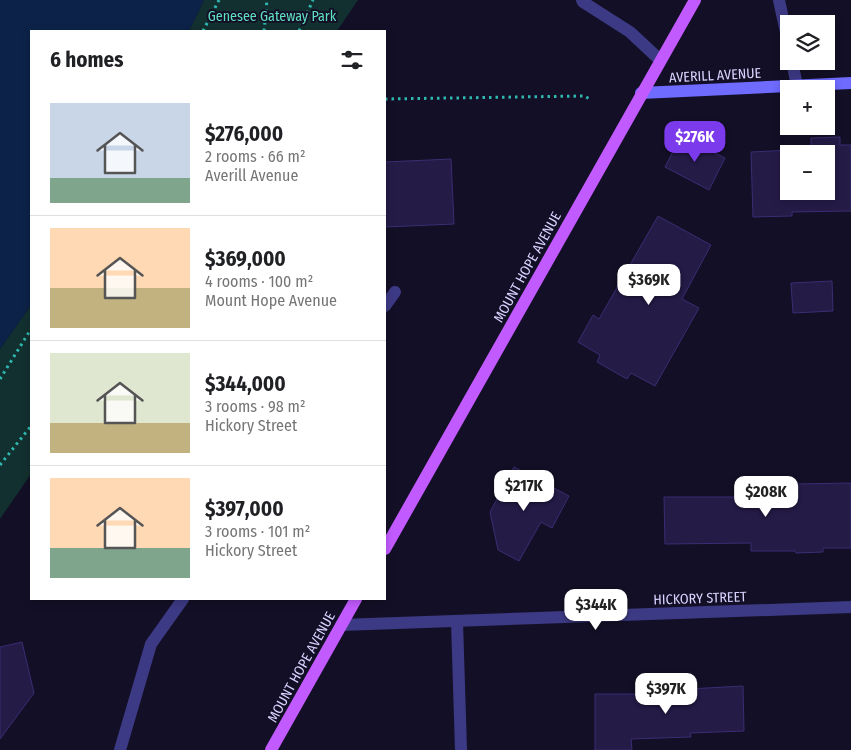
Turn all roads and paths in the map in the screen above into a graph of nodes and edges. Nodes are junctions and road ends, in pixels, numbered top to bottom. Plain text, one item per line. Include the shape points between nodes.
1 (219, 0) edge
2 (267, 0) edge
3 (313, 0) edge
4 (582, 0) edge
5 (695, 0) edge
6 (779, 0) edge
7 (782, 15) edge
8 (204, 30) edge
9 (264, 30) edge
10 (299, 30) edge
11 (660, 60) junction
12 (851, 83) edge
13 (835, 84) edge
14 (780, 87) edge
15 (641, 93) junction
16 (386, 99) edge
17 (590, 99) dead end
18 (395, 292) dead end
19 (386, 305) edge
20 (30, 331) edge
21 (0, 379) edge
22 (30, 427) edge
23 (0, 465) edge
24 (386, 546) edge
25 (182, 600) edge
26 (355, 600) edge
27 (851, 607) edge
28 (457, 622) junction
29 (341, 625) junction
30 (120, 750) edge
31 (271, 750) edge
32 (461, 750) edge

1 - 8 path
2 - 9 path
3 - 10 path
4 - 11 street via 630,32
5 - 11 main road, MOUNT HOPE AVENUE
6 - 7 street
11 - 15 main road, MOUNT HOPE AVENUE
12 - 13 street, AVERILL AVENUE
14 - 15 street, AVERILL AVENUE
15 - 24 main road, MOUNT HOPE AVENUE
16 - 17 path via 584,96
18 - 19 street
20 - 21 path
22 - 23 path
25 - 30 street via 151,644
26 - 29 main road, MOUNT HOPE AVENUE
27 - 28 street, HICKORY STREET
28 - 29 street, HICKORY STREET
28 - 32 street
29 - 31 main road, MOUNT HOPE AVENUE

